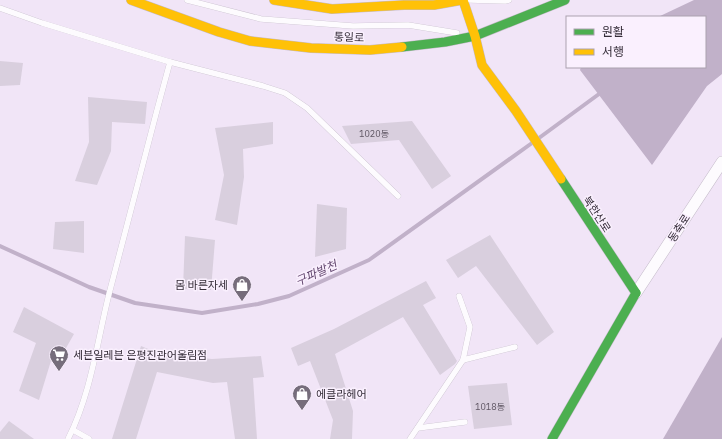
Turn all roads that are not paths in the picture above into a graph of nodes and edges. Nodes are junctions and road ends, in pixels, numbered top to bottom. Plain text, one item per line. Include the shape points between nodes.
1 (131, 0) edge
2 (187, 0) edge
3 (274, 0) edge
4 (462, 0) edge
5 (470, 0) edge
6 (509, 0) edge
7 (564, 0) edge
8 (0, 8) edge
9 (475, 36) junction
10 (170, 62) junction
11 (722, 162) edge
12 (398, 196) dead end
13 (636, 293) junction
14 (459, 296) dead end
15 (515, 347) dead end
16 (463, 360) junction
17 (465, 422) dead end
18 (418, 428) junction
19 (72, 430) junction
20 (68, 439) edge
21 (89, 439) edge
22 (410, 439) edge
23 (552, 439) edge

1 - 9 main road, 통일로 via 250,41 312,48 370,50
2 - 9 lane via 261,19 353,26 408,25
3 - 4 main road via 332,9 404,4 434,5
4 - 9 main road, 북한산로
5 - 6 lane
7 - 9 main road, 통일로
8 - 10 lane
9 - 13 main road, 북한산로 via 482,64
10 - 12 lane via 285,94 307,108
10 - 19 lane via 122,241 87,390
11 - 13 street, 동축로
13 - 23 main road
14 - 16 lane via 470,327
15 - 16 lane
16 - 18 lane
17 - 18 lane
18 - 22 lane
19 - 20 lane
19 - 21 lane

